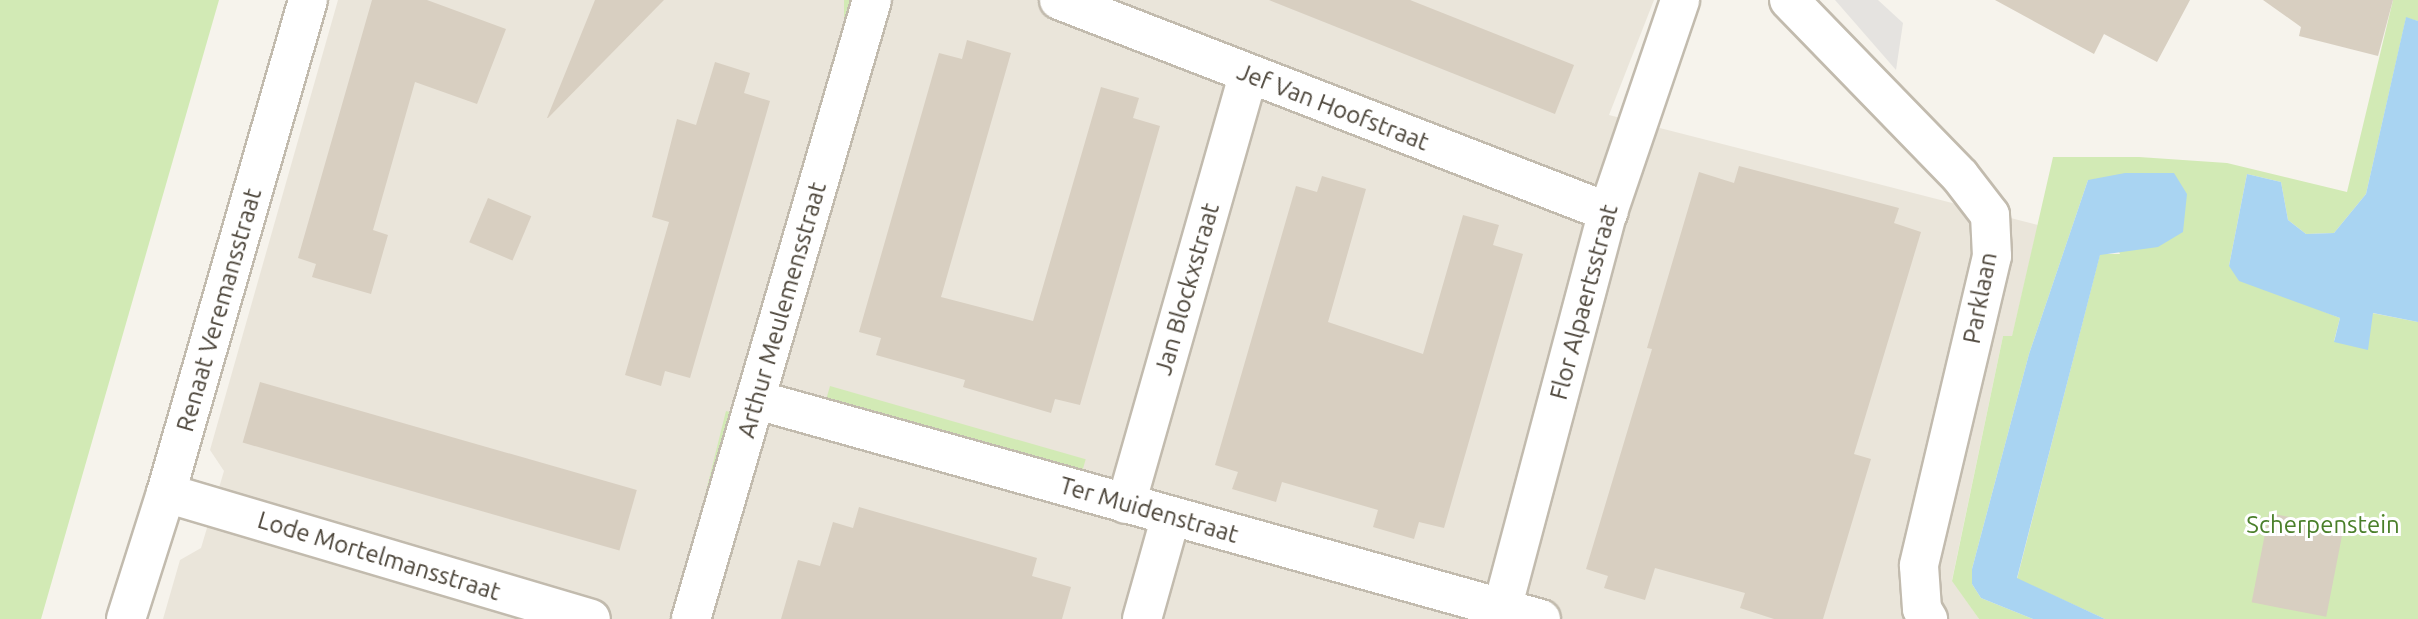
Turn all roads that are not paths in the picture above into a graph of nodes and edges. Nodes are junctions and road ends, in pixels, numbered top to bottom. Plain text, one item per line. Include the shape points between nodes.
1 (308, 0) edge
2 (872, 0) edge
3 (1059, 0) edge
4 (1680, 0) edge
5 (1789, 0) edge
6 (1248, 75) junction
7 (1608, 212) junction
8 (757, 400) junction
9 (166, 493) junction
10 (1126, 504) junction
11 (1171, 516) junction
12 (1502, 609) junction
13 (126, 619) edge
14 (591, 619) edge
15 (691, 619) edge
16 (1142, 619) edge
17 (1541, 619) edge
18 (1928, 619) edge

1 - 9 street, Renaat Veremansstraat
2 - 8 street, Arthur Meulemensstraat
3 - 6 street, Jef Van Hoofstraat
4 - 7 street, Flor Alpaertsstraat
5 - 18 street, Parklaan via 1960,176 1990,215 1992,256 1919,566 1922,609
6 - 7 street, Jef Van Hoofstraat
6 - 10 street, Jan Blockxstraat
7 - 12 street, Flor Alpaertsstraat
8 - 10 street, Ter Muidenstraat
8 - 15 street, Arthur Meulemensstraat
9 - 13 street, Renaat Veremansstraat
9 - 14 street, Lode Mortelmansstraat
10 - 11 street, Ter Muidenstraat
11 - 12 street, Ter Muidenstraat
11 - 16 street
12 - 17 street, Ter Muidenstraat

